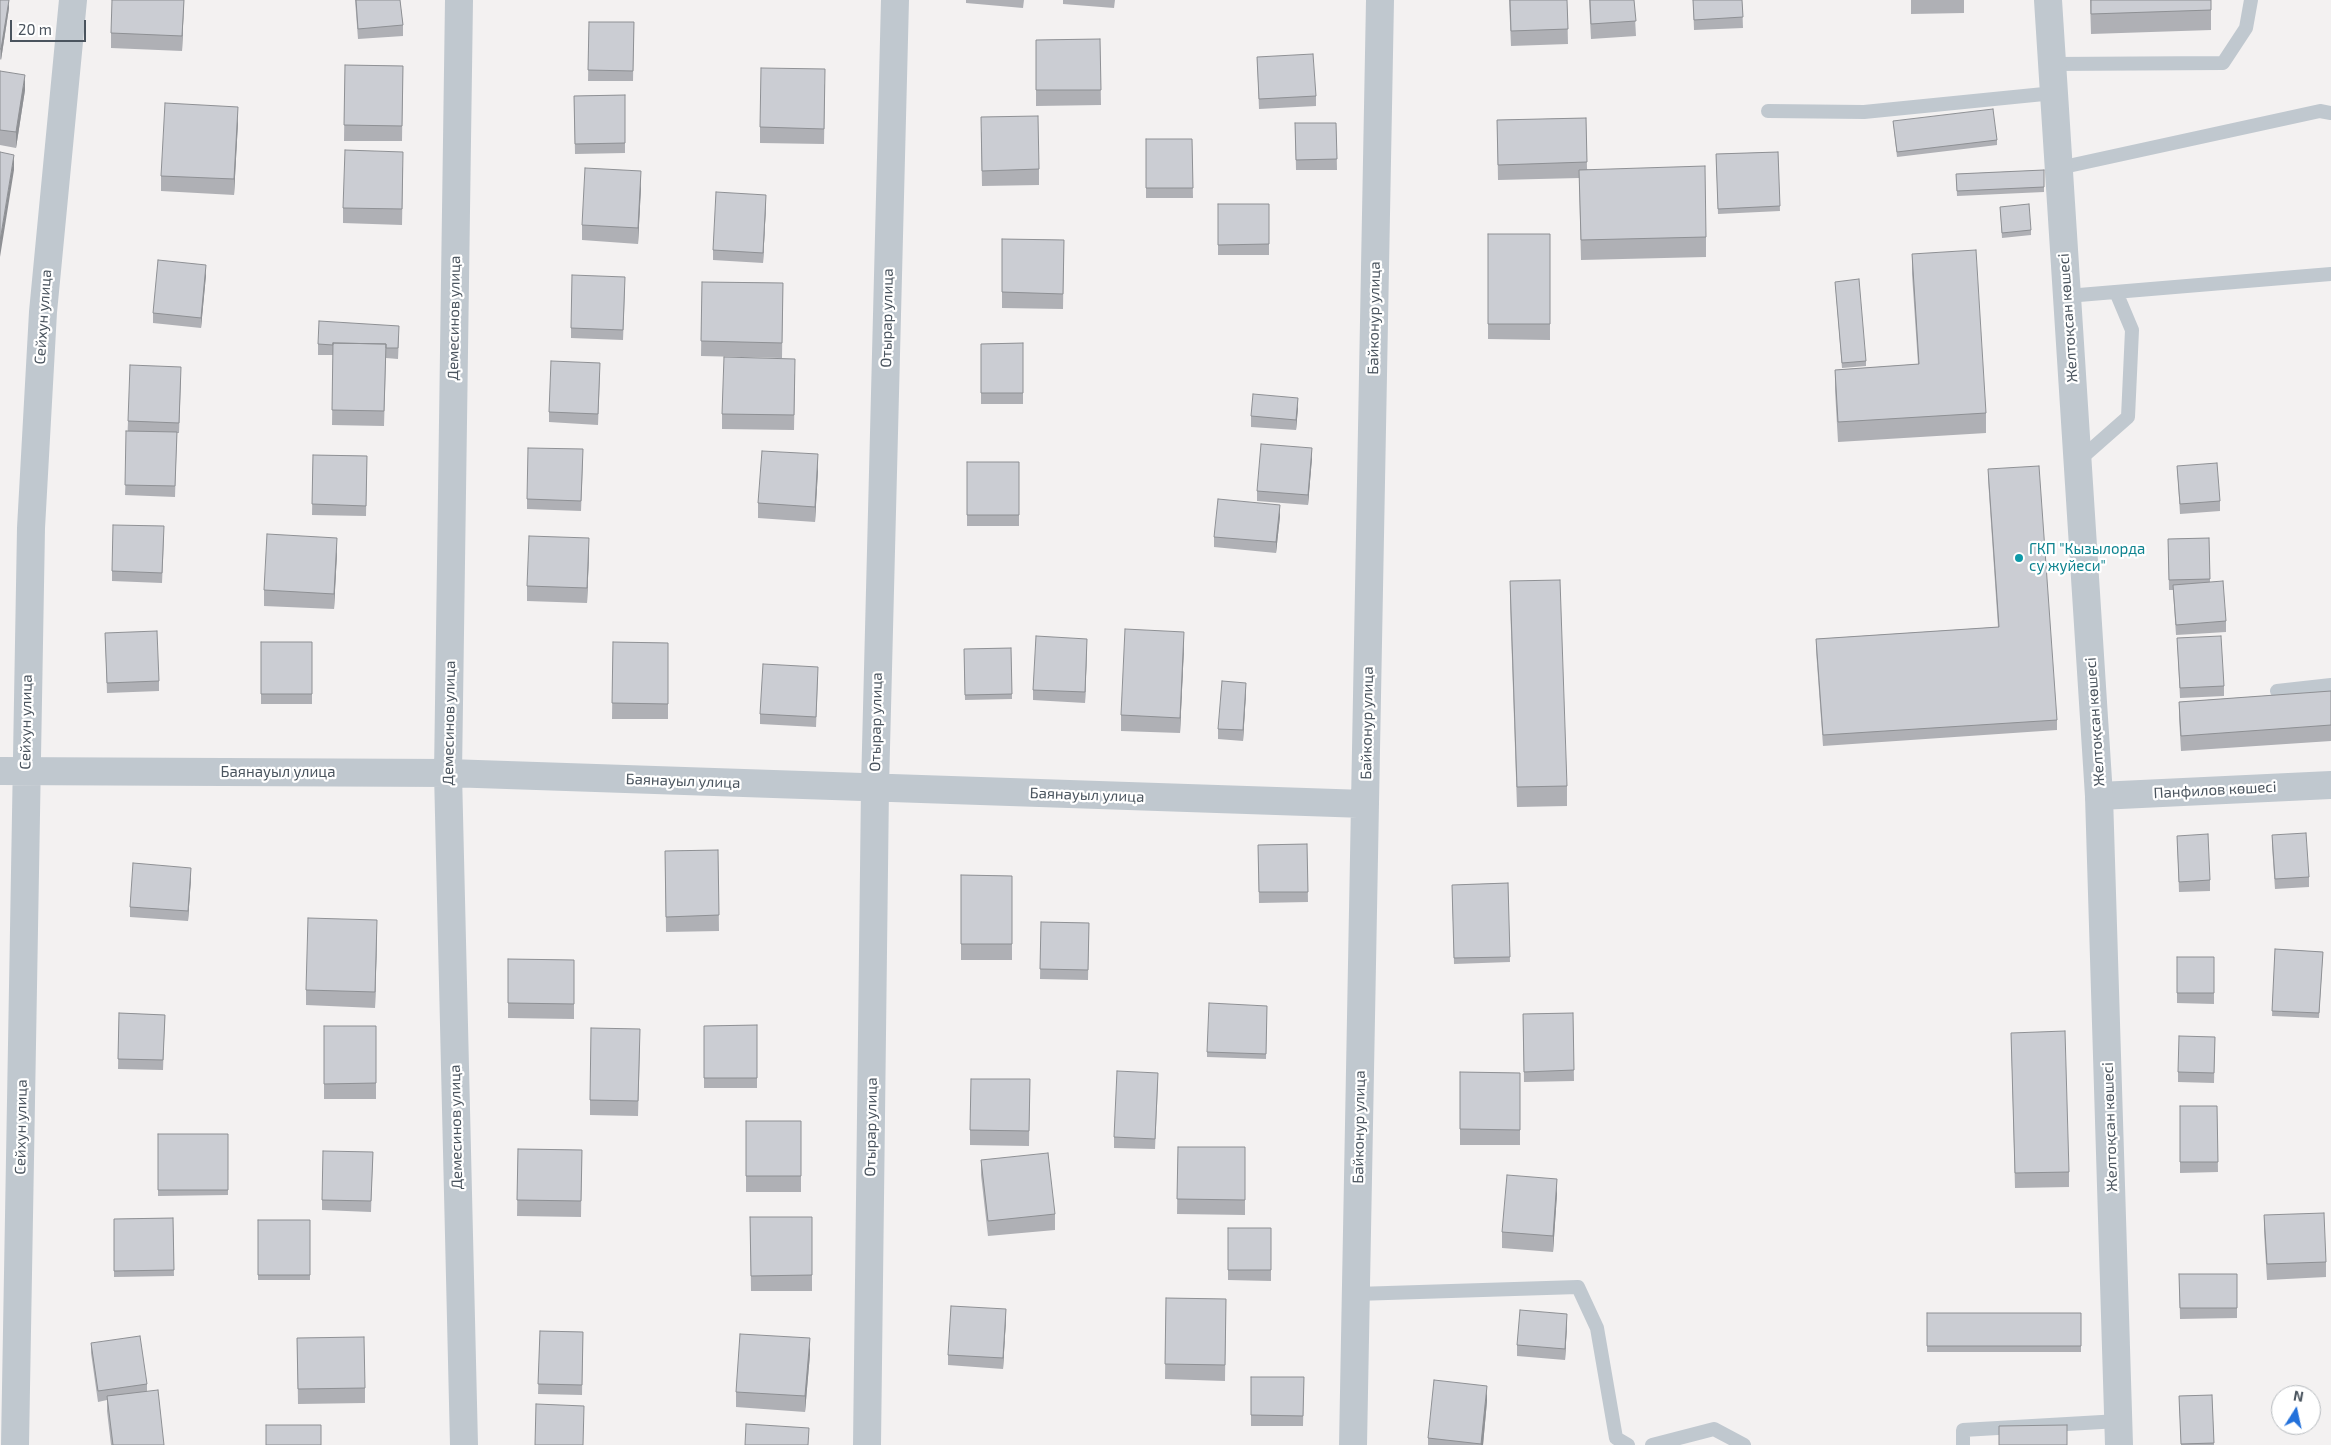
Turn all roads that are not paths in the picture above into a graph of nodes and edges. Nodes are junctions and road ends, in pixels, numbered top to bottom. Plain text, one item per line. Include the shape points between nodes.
1 (73, 0) edge
2 (459, 0) edge
3 (895, 0) edge
4 (1380, 0) edge
5 (2048, 0) edge
6 (2251, 0) edge
7 (2052, 64) junction
8 (2054, 93) junction
9 (1768, 112) dead end
10 (2331, 113) edge
11 (2059, 168) junction
12 (2331, 274) edge
13 (2116, 292) junction
14 (2067, 296) junction
15 (2078, 461) junction
16 (2331, 685) edge
17 (2277, 691) dead end
18 (13, 771) edge
19 (448, 773) junction
20 (2331, 784) edge
21 (874, 788) junction
22 (2099, 796) junction
23 (1365, 804) junction
24 (1356, 1294) junction
25 (9, 1326) edge
26 (2119, 1433) edge
27 (15, 1445) edge
28 (464, 1445) edge
29 (867, 1445) edge
30 (1353, 1445) edge
31 (1628, 1445) edge
32 (1652, 1445) edge
33 (1744, 1445) edge
34 (1963, 1445) edge

1 - 18 street, Сейхун улица via 43,312
2 - 19 street, Демесинов улица
3 - 21 street, Отырар улица
4 - 23 street, Байконур улица
5 - 7 street, Желтоқсан көшесі
6 - 7 lane via 2246,28 2223,63
7 - 8 street, Желтоқсан көшесі
8 - 9 lane via 1864,112
8 - 11 street, Желтоқсан көшесі
10 - 11 lane via 2320,111
11 - 14 street, Желтоқсан көшесі
12 - 13 lane
13 - 14 lane
13 - 15 lane via 2132,330 2128,417
14 - 15 street, Желтоқсан көшесі
15 - 22 street, Желтоқсан көшесі
16 - 17 lane
18 - 19 street, Баянауыл улица
18 - 25 street, Сейхун улица
19 - 21 street, Баянауыл улица
19 - 28 street, Демесинов улица
20 - 22 street, Панфилов көшесі
21 - 23 street, Баянауыл улица
21 - 29 street, Отырар улица
22 - 26 street, Желтоқсан көшесі
23 - 24 street, Байконур улица
24 - 30 street, Байконур улица
24 - 31 lane via 1578,1287 1597,1328 1616,1438
25 - 27 street, Сейхун улица
26 - 34 lane via 1963,1430
32 - 33 lane via 1714,1429

